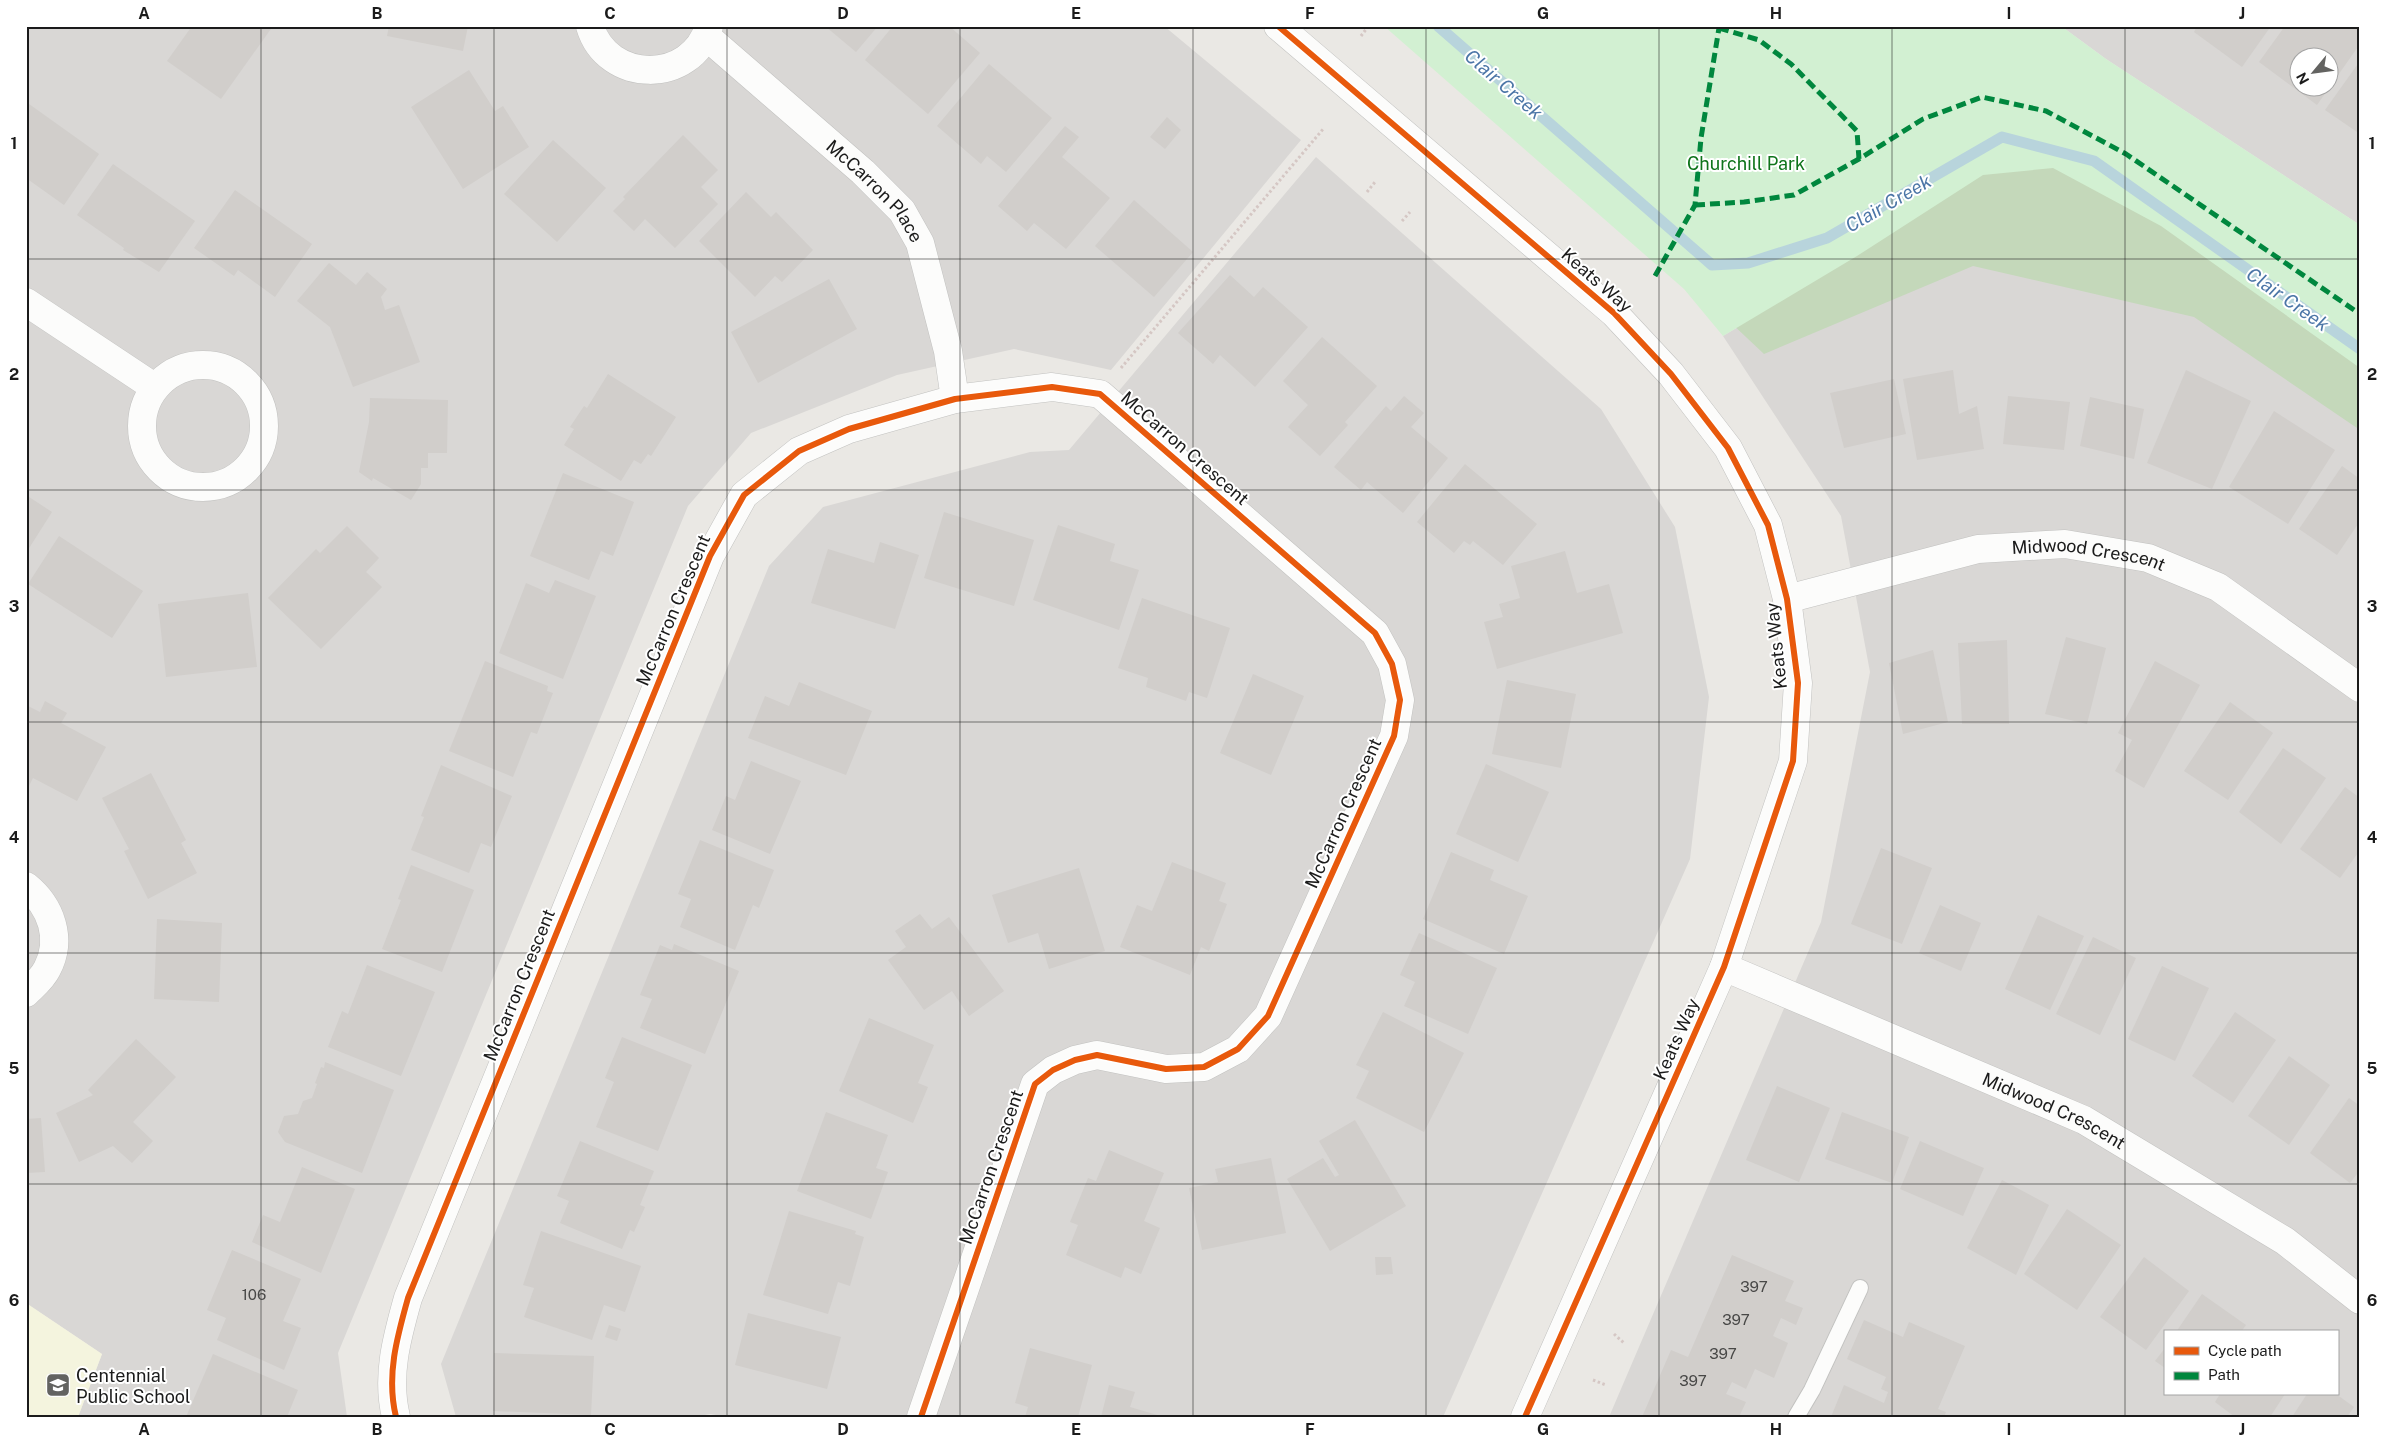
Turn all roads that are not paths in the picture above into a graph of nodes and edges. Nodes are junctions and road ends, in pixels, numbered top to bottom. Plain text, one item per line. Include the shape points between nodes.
1 (590, 26) edge
2 (1278, 26) edge
3 (707, 31) edge
4 (26, 302) edge
5 (154, 386) junction
6 (955, 400) junction
7 (1787, 599) junction
8 (2360, 688) edge
9 (26, 886) edge
10 (1724, 967) junction
11 (26, 992) edge
12 (1860, 1288) dead end
13 (2360, 1300) edge
14 (396, 1417) edge
15 (921, 1417) edge
16 (1525, 1417) edge
17 (1796, 1417) edge

1 - 3 street, McCarron Place via 602,50 619,64 642,71 664,70 684,61 700,46
2 - 7 street, Keats Way via 1614,313 1671,374 1728,448 1768,525
3 - 6 street, McCarron Place via 902,211 920,243 948,351
4 - 5 street
5 - 5 street via 144,406 141,426 147,453 169,478 193,487 218,486 238,476 254,461 262,442 263,408 248,384 227,368 197,363 176,369
6 - 14 street, McCarron Crescent via 849,429 799,450 744,494 710,556 408,1298 394,1346 391,1396
6 - 15 street, McCarron Crescent via 1052,387 1100,394 1374,633 1392,664 1400,700 1394,736 1268,1016 1238,1049 1204,1066 1166,1069 1097,1054 1053,1070 1035,1084
7 - 8 street, Midwood Crescent via 1978,549 2065,544 2148,558 2218,587
7 - 10 street, Keats Way via 1798,683 1793,761
9 - 11 street via 39,896 51,916 55,938 48,968
10 - 13 street, Midwood Crescent via 2084,1120 2285,1241
10 - 16 street, Keats Way
12 - 17 lane

